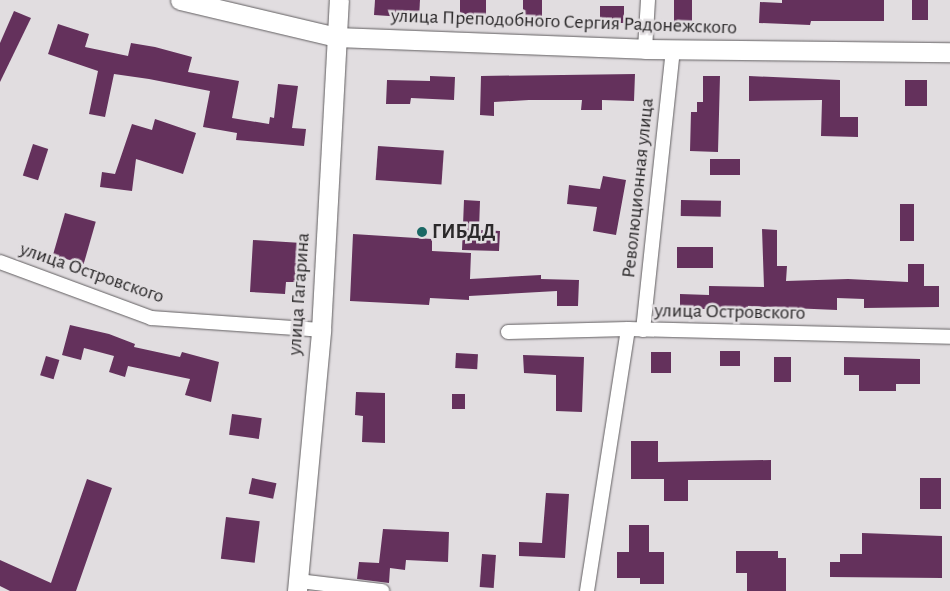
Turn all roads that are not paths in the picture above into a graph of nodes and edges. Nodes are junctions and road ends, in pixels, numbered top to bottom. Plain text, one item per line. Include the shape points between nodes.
1 (180, 0) edge
2 (339, 0) edge
3 (648, 0) edge
4 (336, 37) junction
5 (645, 49) junction
6 (673, 50) junction
7 (950, 52) edge
8 (0, 262) edge
9 (628, 329) junction
10 (321, 330) junction
11 (643, 330) junction
12 (508, 332) dead end
13 (950, 337) edge
14 (298, 586) edge
15 (382, 591) edge
16 (587, 591) edge

1 - 4 street, улица Преподобного Сергия Радонежского
2 - 4 street, улица Гагарина
3 - 5 street
4 - 5 street, улица Преподобного Сергия Радонежского
4 - 10 street, улица Гагарина
5 - 6 street, улица Преподобного Сергия Радонежского
6 - 7 street, улица Преподобного Сергия Радонежского
6 - 11 street, Революционная улица
8 - 10 street, улица Островского via 151,318
9 - 11 street, улица Островского
9 - 12 street, улица Островского
9 - 16 street
10 - 14 street, улица Гагарина
11 - 13 street, улица Островского
14 - 15 street

